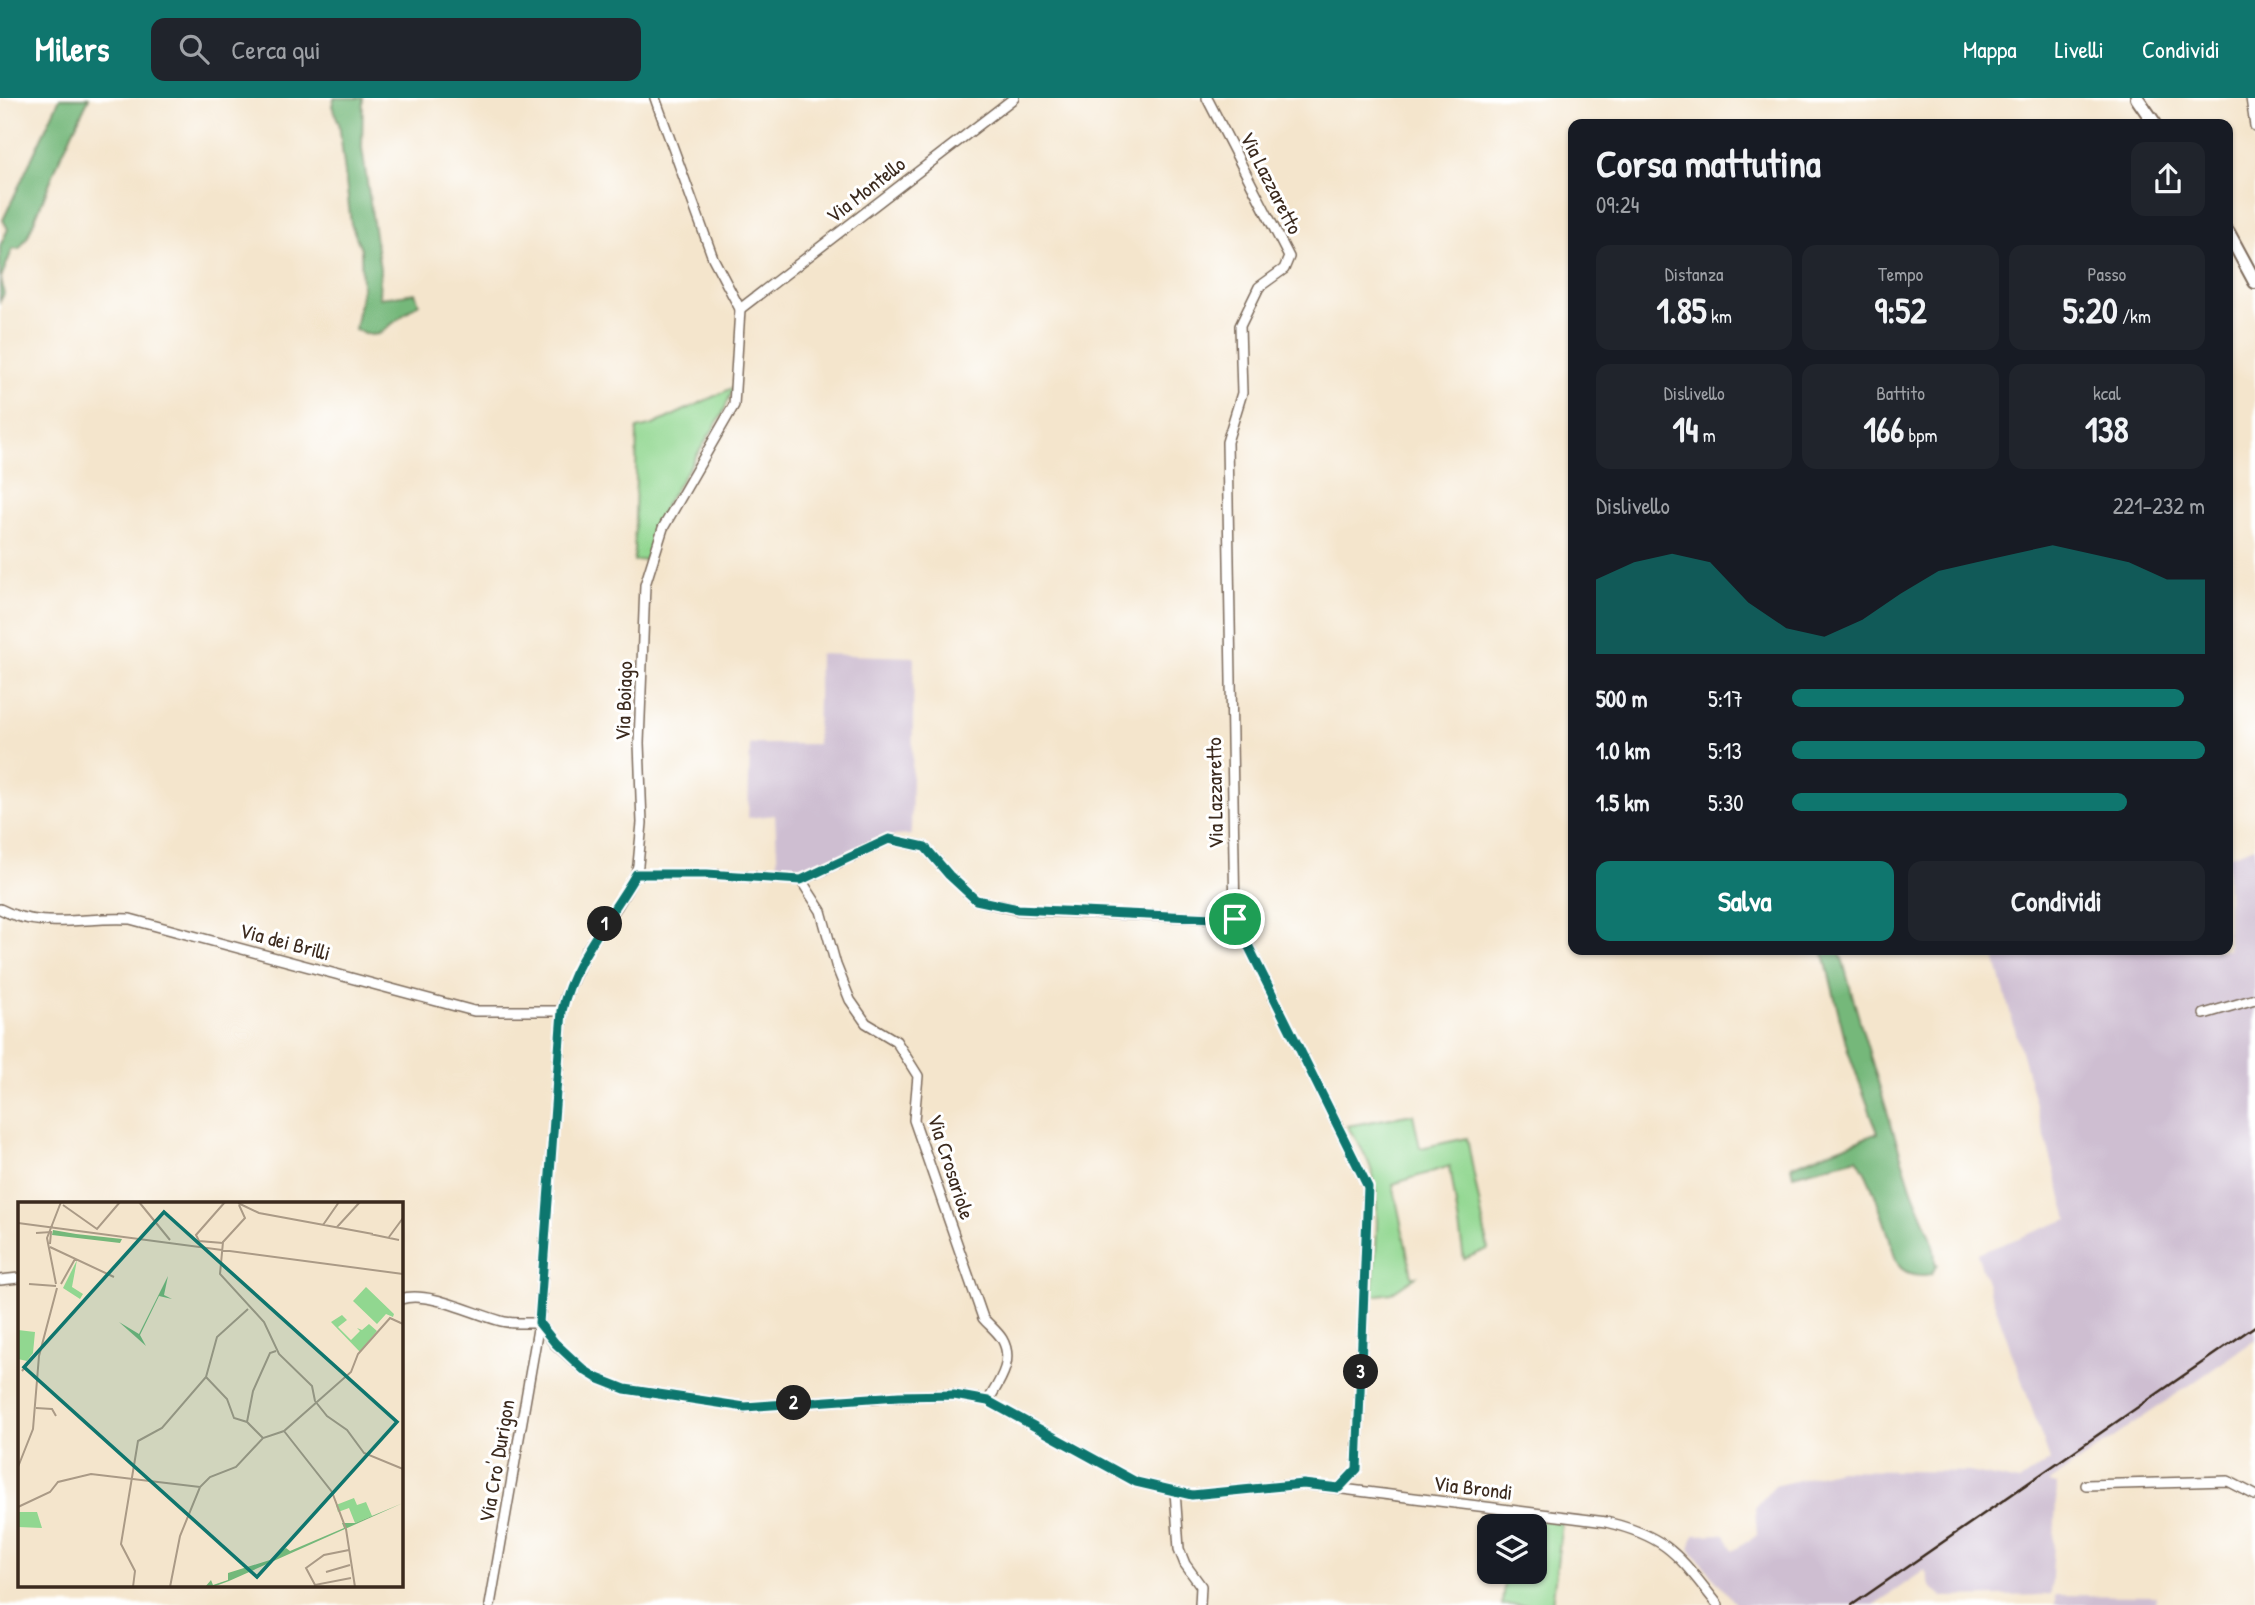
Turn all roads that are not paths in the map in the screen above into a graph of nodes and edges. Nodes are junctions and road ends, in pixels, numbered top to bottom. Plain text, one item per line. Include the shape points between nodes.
1 (655, 98) edge
2 (1014, 98) edge
3 (1207, 98) edge
4 (2137, 98) edge
5 (2251, 98) edge
6 (2152, 119) edge
7 (2255, 125) edge
8 (2233, 241) edge
9 (2254, 277) edge
10 (740, 309) junction
11 (636, 874) junction
12 (801, 880) junction
13 (0, 909) edge
14 (1235, 919) junction
15 (2255, 999) edge
16 (562, 1011) junction
17 (2204, 1014) dead end
18 (18, 1278) edge
19 (0, 1280) edge
20 (402, 1299) edge
21 (539, 1323) junction
22 (988, 1401) junction
23 (2087, 1485) dead end
24 (1339, 1488) junction
25 (1175, 1491) junction
26 (2255, 1495) edge
27 (491, 1605) edge
28 (1199, 1605) edge
29 (1718, 1605) edge

1 - 10 street via 713,258
2 - 10 street, Via Montello
3 - 14 street, Via Lazzaretto via 1289,257 1284,269 1259,287 1240,326 1242,393 1227,442
4 - 6 main road
5 - 7 street
8 - 9 main road
10 - 11 street, Via Boiago via 734,405 663,528 645,585 639,743 642,823
11 - 12 street
11 - 16 street, Via Boiago via 586,951
12 - 14 street via 889,839 925,847 976,900 1018,909
12 - 22 street, Via Crosariole via 821,911 850,1000 866,1023 896,1041 918,1076 914,1120 983,1318 1002,1339 1007,1357 1004,1376
13 - 16 street, Via dei Brilli via 27,920 130,919 474,1011
14 - 24 street, Via Lazzaretto via 1368,1187 1357,1469
15 - 17 street
16 - 21 street, Via Boiago
18 - 19 street
20 - 21 street via 430,1299 502,1321
21 - 22 street, Via Brondi via 584,1370 625,1389 745,1407 899,1396 954,1395
21 - 27 street, Via Cro' Durigon
22 - 25 street, Via Brondi via 1136,1482
23 - 26 street via 2228,1482
24 - 25 street, Via Brondi via 1303,1484 1192,1495
24 - 29 street, Via Brondi via 1631,1528 1673,1552
25 - 28 street via 1179,1549 1201,1586

